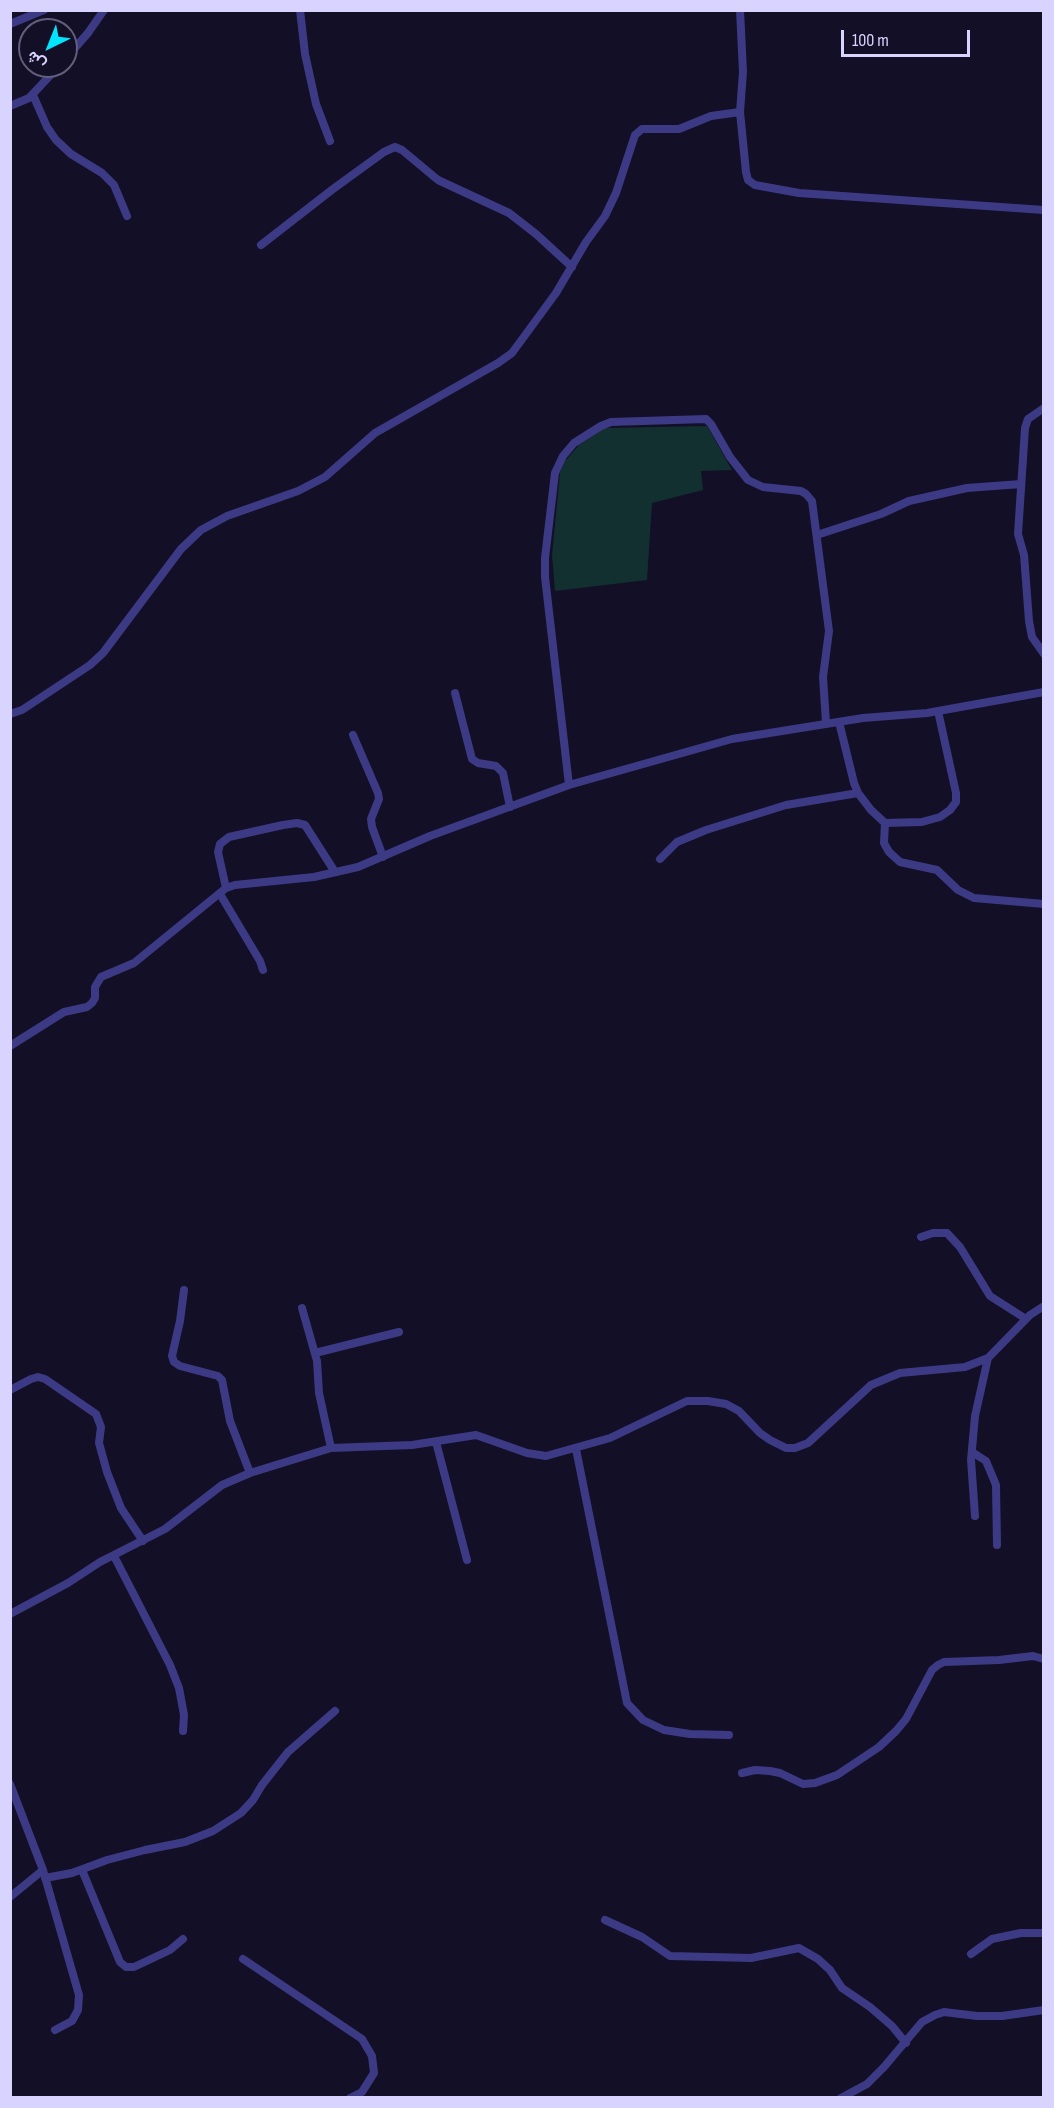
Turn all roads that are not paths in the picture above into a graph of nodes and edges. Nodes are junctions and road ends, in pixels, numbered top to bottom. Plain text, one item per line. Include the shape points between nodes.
1 (44, 10) edge
2 (104, 10) edge
3 (300, 10) edge
4 (740, 10) edge
5 (10, 24) edge
6 (78, 44) edge
7 (48, 78) edge
8 (33, 95) junction
9 (10, 106) edge
10 (740, 112) junction
11 (330, 141) dead end
12 (1044, 210) edge
13 (127, 216) dead end
14 (261, 245) dead end
15 (572, 267) junction
16 (1044, 408) edge
17 (1021, 484) junction
18 (817, 535) junction
19 (1044, 654) edge
20 (1044, 692) edge
21 (455, 693) dead end
22 (938, 711) junction
23 (10, 714) edge
24 (839, 722) junction
25 (826, 723) junction
26 (353, 735) dead end
27 (569, 785) junction
28 (858, 793) junction
29 (510, 807) junction
30 (885, 823) junction
31 (382, 857) junction
32 (660, 859) dead end
33 (335, 872) junction
34 (223, 891) junction
35 (1044, 904) edge
36 (262, 970) dead end
37 (10, 1046) edge
38 (921, 1237) dead end
39 (184, 1290) dead end
40 (1044, 1306) edge
41 (302, 1308) dead end
42 (1026, 1319) junction
43 (399, 1332) dead end
44 (315, 1353) junction
45 (988, 1358) junction
46 (10, 1390) edge
47 (436, 1442) junction
48 (331, 1448) junction
49 (576, 1449) junction
50 (972, 1452) junction
51 (250, 1473) junction
52 (975, 1516) dead end
53 (143, 1541) junction
54 (997, 1545) dead end
55 (114, 1556) junction
56 (467, 1560) dead end
57 (10, 1614) edge
58 (1044, 1659) edge
59 (335, 1711) dead end
60 (183, 1731) dead end
61 (729, 1735) dead end
62 (742, 1773) dead end
63 (10, 1784) edge
64 (82, 1870) junction
65 (44, 1874) junction
66 (10, 1897) edge
67 (604, 1920) dead end
68 (1044, 1933) edge
69 (183, 1939) dead end
70 (971, 1953) dead end
71 (243, 1959) dead end
72 (1044, 2010) edge
73 (55, 2030) dead end
74 (906, 2043) junction
75 (350, 2097) edge
76 (841, 2097) edge

1 - 5 street
2 - 6 street
3 - 11 street via 316,104
4 - 10 street
7 - 8 street
8 - 9 street
8 - 13 street via 56,140 114,185
10 - 12 street via 746,172 755,185 800,193
10 - 15 street via 711,116 679,129 642,129 635,135 612,200
14 - 15 street via 395,147 438,180 509,213
15 - 23 street via 512,353 375,433 325,477 201,530 181,549 103,653 22,710
16 - 17 street via 1028,419 1025,428
17 - 18 street via 967,488 909,501
17 - 19 street via 1018,534 1024,555 1029,621 1032,637
18 - 25 street via 829,631 823,677
18 - 27 street via 812,501 807,494 793,489 763,488 748,480 706,419 611,422 574,443 555,473 545,558
20 - 22 street
21 - 29 street via 472,759 496,766 503,773
22 - 24 street
22 - 30 street via 956,802 940,818
24 - 25 street
24 - 28 street
25 - 27 street via 732,739
26 - 31 street via 378,793 371,819
27 - 29 street
28 - 30 street
28 - 32 street via 786,805 706,830 677,843
29 - 31 street
30 - 35 street via 884,843 900,862 937,870 958,890 974,898
31 - 33 street
33 - 34 street via 256,881
33 - 34 street via 304,825 290,824 229,837 220,844
34 - 36 street
34 - 37 street via 134,963 101,977 87,1007 64,1012
38 - 42 street via 947,1233 990,1296
39 - 51 street via 174,1362 222,1380 230,1421
40 - 42 street
41 - 44 street
42 - 45 street
43 - 44 street
44 - 48 street
45 - 49 street via 965,1367 900,1372 871,1385 808,1443 795,1448 770,1440 726,1404 687,1401 610,1438
45 - 50 street via 975,1416
46 - 53 street via 38,1377 96,1414 107,1472 121,1508
47 - 48 street
47 - 49 street via 476,1435 536,1456
47 - 56 street
48 - 51 street
49 - 61 street via 627,1703 643,1720 664,1730
50 - 52 street
50 - 54 street via 986,1461 996,1485
51 - 53 street via 222,1485
53 - 55 street
55 - 57 street
55 - 60 street via 170,1665 179,1688
58 - 62 street via 1033,1656 938,1665 896,1731 837,1775 803,1784 770,1771
59 - 64 street via 288,1752 241,1813 213,1831
63 - 65 street
64 - 65 street
64 - 69 street via 120,1962 134,1967 170,1950
65 - 66 street
65 - 73 street via 79,1995 78,2010 72,2020
67 - 74 street via 642,1937 670,1956 750,1958 800,1948 818,1959 842,1988 870,2007
68 - 70 street via 992,1939
71 - 75 street via 362,2039 372,2056 374,2073 362,2092
72 - 74 street via 1002,2016 935,2014 922,2022
74 - 76 street via 867,2084

